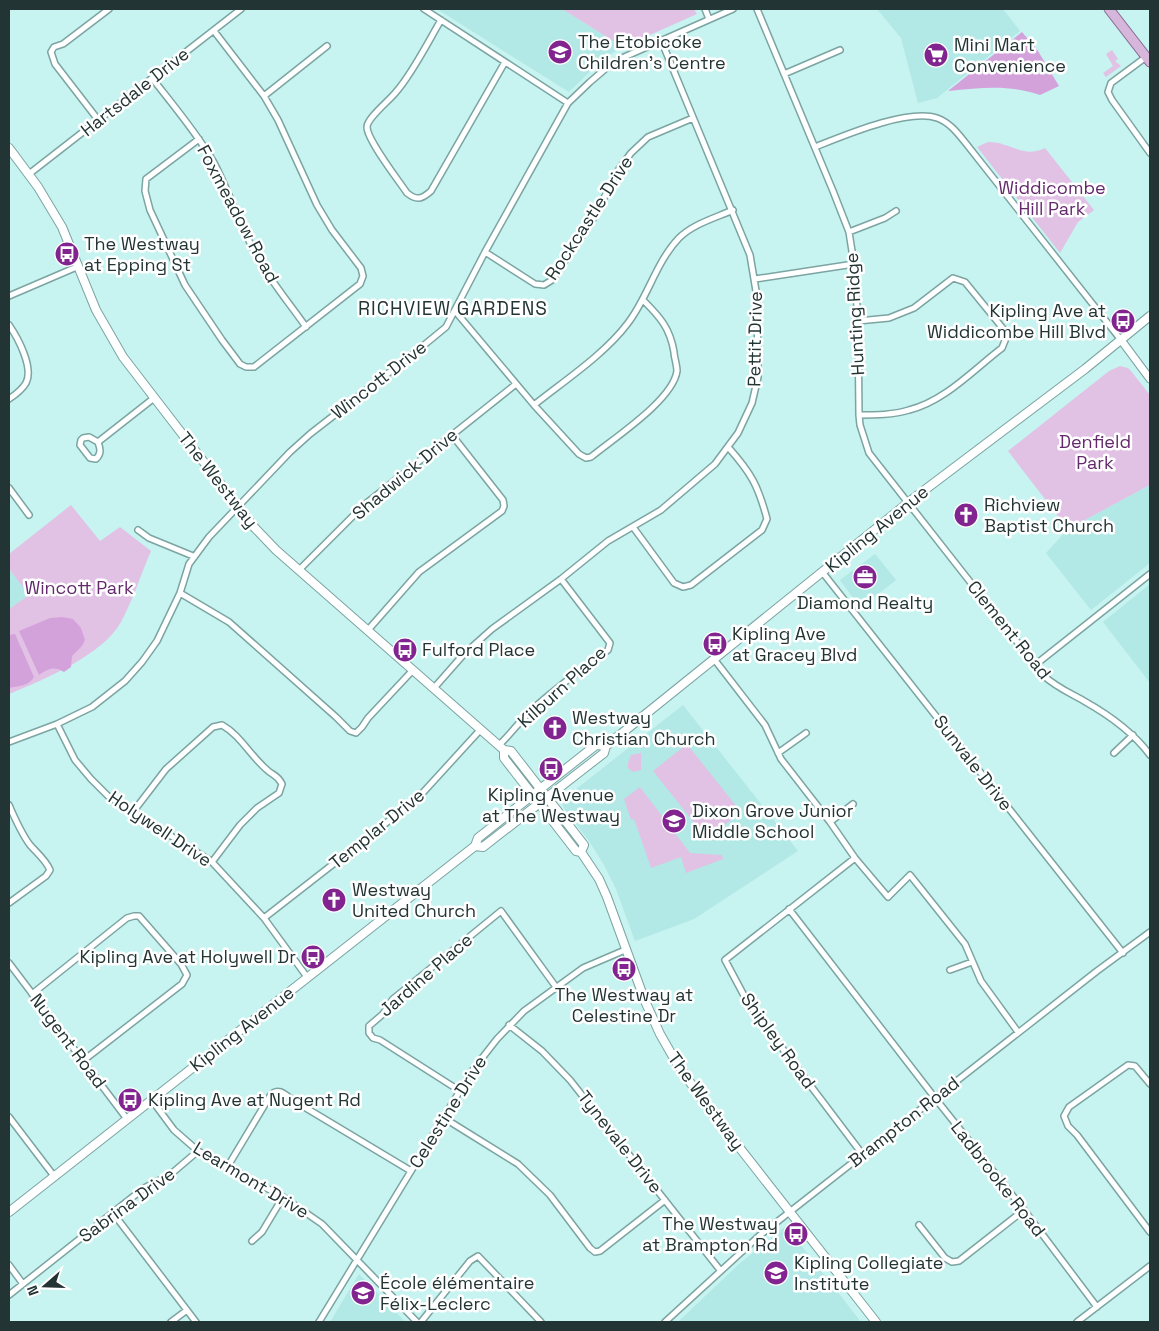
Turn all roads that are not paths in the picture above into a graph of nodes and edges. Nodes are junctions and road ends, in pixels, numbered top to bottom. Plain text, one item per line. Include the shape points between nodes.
1 (109, 9) edge
2 (241, 9) edge
3 (424, 9) edge
4 (705, 9) edge
5 (733, 9) edge
6 (757, 9) edge
7 (1109, 9) edge
8 (709, 19) junction
9 (441, 20) junction
10 (214, 31) junction
11 (661, 40) junction
12 (327, 46) dead end
13 (840, 50) dead end
14 (1148, 60) edge
15 (505, 62) junction
16 (784, 74) junction
17 (152, 78) junction
18 (264, 96) junction
19 (568, 103) junction
20 (693, 118) junction
21 (99, 121) junction
22 (199, 139) junction
23 (815, 147) junction
24 (9, 148) edge
25 (1150, 153) edge
26 (29, 174) junction
27 (733, 210) junction
28 (896, 211) dead end
29 (849, 232) junction
30 (485, 252) junction
31 (854, 264) junction
32 (79, 266) junction
33 (755, 279) junction
34 (9, 296) edge
35 (644, 300) junction
36 (455, 311) junction
37 (1150, 316) edge
38 (858, 321) junction
39 (9, 325) edge
40 (306, 327) junction
41 (1121, 340) junction
42 (1150, 379) edge
43 (516, 384) junction
44 (154, 398) junction
45 (9, 399) edge
46 (534, 405) junction
47 (859, 415) junction
48 (452, 435) junction
49 (98, 442) junction
50 (728, 447) junction
51 (9, 488) edge
52 (908, 503) junction
53 (238, 507) junction
54 (29, 515) dead end
55 (632, 527) junction
56 (138, 530) dead end
57 (193, 556) junction
58 (299, 570) junction
59 (823, 573) junction
60 (1150, 574) edge
61 (561, 579) junction
62 (180, 593) junction
63 (368, 630) junction
64 (714, 659) junction
65 (1035, 665) junction
66 (413, 670) junction
67 (434, 688) junction
68 (57, 724) junction
69 (481, 729) junction
70 (806, 733) dead end
71 (1133, 735) junction
72 (9, 742) edge
73 (606, 746) junction
74 (502, 748) junction
75 (778, 753) junction
76 (1114, 754) dead end
77 (1150, 755) edge
78 (541, 788) junction
79 (532, 795) junction
80 (548, 797) junction
81 (539, 804) junction
82 (853, 804) dead end
83 (9, 805) edge
84 (133, 812) junction
85 (830, 822) junction
86 (474, 846) junction
87 (582, 852) junction
88 (855, 858) junction
89 (212, 862) junction
90 (9, 903) edge
91 (789, 909) junction
92 (264, 918) junction
93 (1150, 932) edge
94 (625, 950) junction
95 (1122, 954) junction
96 (972, 962) junction
97 (9, 963) edge
98 (950, 970) dead end
99 (307, 977) junction
100 (556, 986) junction
101 (32, 994) junction
102 (509, 1025) junction
103 (1018, 1032) junction
104 (84, 1060) junction
105 (1150, 1084) edge
106 (460, 1091) junction
107 (935, 1098) junction
108 (152, 1100) junction
109 (9, 1117) edge
110 (444, 1118) junction
111 (127, 1119) junction
112 (198, 1151) junction
113 (863, 1154) junction
114 (228, 1166) junction
115 (411, 1171) junction
116 (54, 1176) junction
117 (283, 1197) junction
118 (665, 1200) junction
119 (1024, 1210) junction
120 (9, 1212) edge
121 (789, 1212) junction
122 (113, 1213) junction
123 (919, 1225) dead end
124 (1150, 1232) edge
125 (252, 1241) dead end
126 (358, 1260) junction
127 (9, 1265) edge
128 (1150, 1266) edge
129 (720, 1270) junction
130 (23, 1284) junction
131 (9, 1295) edge
132 (1097, 1306) junction
133 (187, 1310) junction
134 (171, 1322) edge
135 (196, 1322) edge
136 (319, 1322) edge
137 (417, 1322) edge
138 (422, 1322) edge
139 (541, 1322) edge
140 (666, 1322) edge
141 (876, 1322) edge
142 (1077, 1322) edge

1 - 21 street via 51,52 55,64
2 - 10 street, Hartsdale Drive
3 - 9 street
4 - 8 street
5 - 8 street, Wincott Drive
6 - 16 street, Hunting Ridge
7 - 14 main road
8 - 11 street, Wincott Drive
9 - 15 street
9 - 15 street via 398,91 367,125 373,142 407,194 414,199 422,198 430,191
10 - 17 street, Hartsdale Drive
10 - 18 street
11 - 19 street, Wincott Drive via 611,64
11 - 20 street, Pettit Drive
12 - 18 street
13 - 16 street
14 - 25 street via 1111,83 1108,92
15 - 19 street
16 - 23 street, Hunting Ridge
17 - 21 street, Hartsdale Drive
17 - 22 street, Foxmeadow Road
18 - 40 street via 317,206 361,268 363,276 360,284
19 - 30 street, Wincott Drive
20 - 27 street, Pettit Drive
20 - 30 street, Rockcastle Drive via 648,137 631,154 552,280 544,285 535,284
21 - 26 street, Hartsdale Drive
22 - 40 street, Foxmeadow Road via 258,259
22 - 40 street via 146,179 145,191 150,210 185,285 222,340 246,367 262,362
23 - 29 street, Hunting Ridge
23 - 41 street via 859,129 912,117 937,118 946,123 956,131
24 - 26 main road, The Westway
26 - 32 main road, The Westway via 59,222
27 - 33 street, Pettit Drive via 750,255
27 - 35 street via 698,225 680,238 666,256
28 - 29 street
29 - 31 street, Hunting Ridge
30 - 36 street, Wincott Drive
31 - 33 street
31 - 38 street, Hunting Ridge
32 - 34 street
32 - 44 main road, The Westway via 109,334
33 - 50 street, Pettit Drive via 758,377 752,403
35 - 46 street via 628,324 607,346
35 - 46 street via 661,318 671,338 677,370 669,390 653,406 586,458
36 - 43 street
36 - 53 street, Wincott Drive via 439,334 310,434
37 - 41 main road, Kipling Avenue
38 - 47 street, Hunting Ridge
38 - 47 street via 889,318 914,308 953,278 965,282 1004,331 1006,338 1002,348 926,404 889,414
39 - 45 street via 29,374 22,389
41 - 42 street
41 - 52 main road, Kipling Avenue
43 - 46 street
43 - 48 street, Shadwick Drive
44 - 49 street
44 - 53 main road, The Westway
47 - 52 street, Hunting Ridge via 869,453
48 - 58 street, Shadwick Drive via 362,506
48 - 63 street via 503,500 502,511 419,572
49 - 49 street via 89,437 83,438 81,449 96,459 100,452
50 - 55 street, Pettit Drive via 716,464 677,497
50 - 55 street via 756,484 767,519 762,530 691,585 683,587 674,583
51 - 54 street
52 - 59 main road, Kipling Avenue
52 - 65 street, Clement Road
53 - 57 street, Wincott Drive
53 - 58 main road, The Westway
55 - 61 street, Pettit Drive via 608,541
56 - 57 street via 149,538
57 - 62 street, Wincott Drive
58 - 63 main road, The Westway
59 - 64 main road, Kipling Avenue
59 - 95 street, Sunvale Drive
60 - 65 street
61 - 67 street, Pettit Drive via 492,629
61 - 74 street, Kilburn Place via 610,642 608,650 533,708
62 - 66 street via 229,622 356,733
62 - 68 street, Wincott Drive via 158,641 130,675 92,707
63 - 66 main road, The Westway
64 - 73 main road, Kipling Avenue
64 - 75 street via 765,725
65 - 71 street, Clement Road via 1056,686 1106,714
66 - 67 main road, The Westway
67 - 69 main road, The Westway
68 - 72 street, Wincott Drive
68 - 84 street, Holywell Drive via 75,760 91,779 108,796
69 - 74 main road, The Westway
69 - 92 street, Templar Drive via 418,798
70 - 75 street
71 - 76 street
71 - 77 street, Clement Road
73 - 78 main road, Kipling Avenue via 596,745
73 - 80 main road, Kipling Avenue via 604,753
74 - 78 main road, The Westway via 511,751
74 - 79 main road, The Westway via 504,758
75 - 85 street
78 - 79 main road, Kipling Avenue
78 - 80 main road, The Westway
79 - 81 main road, The Westway
79 - 86 main road, Kipling Avenue via 478,838
80 - 81 main road, Kipling Avenue
80 - 87 main road, The Westway via 584,845
81 - 86 main road, Kipling Avenue via 483,847
81 - 87 main road, The Westway via 576,851
82 - 85 street
83 - 90 street via 21,830 50,870
84 - 89 street, Holywell Drive
84 - 89 street via 166,769 213,727 222,725 230,729 267,770 278,776 282,784 279,793 240,825
85 - 88 street
86 - 99 main road, Kipling Avenue
87 - 94 main road, The Westway via 603,887
88 - 91 street, Shipley Road
88 - 96 street via 888,897 910,875 965,944
89 - 92 street, Holywell Drive
91 - 107 street, Ladbrooke Road
91 - 113 street, Shipley Road via 725,960 748,1003
92 - 99 street, Holywell Drive
93 - 95 street, Brampton Road
94 - 100 street, Celestine Drive via 583,968
94 - 121 main road, The Westway via 649,1011 676,1062
95 - 103 street, Brampton Road
96 - 98 street
96 - 103 street via 981,981
97 - 101 street, Nugent Road
99 - 108 main road, Kipling Avenue
100 - 102 street, Celestine Drive
100 - 106 street, Jardine Place via 501,911 393,999 369,1026 368,1033 373,1038
101 - 104 street, Nugent Road
101 - 104 street via 127,918 134,916 139,916 181,964 187,975 182,984
102 - 106 street, Celestine Drive via 479,1061
102 - 118 street, Tynevale Drive via 557,1065
103 - 107 street, Brampton Road
104 - 111 street, Nugent Road
105 - 124 street via 1136,1066 1128,1065 1069,1108 1064,1120
106 - 110 street, Celestine Drive
107 - 113 street, Brampton Road
107 - 119 street, Ladbrooke Road
108 - 111 main road, Kipling Avenue
108 - 112 street, Learmont Drive via 174,1130
109 - 116 street
110 - 115 street, Celestine Drive
110 - 118 street via 518,1164 550,1196 595,1252
111 - 116 main road, Kipling Avenue
112 - 114 street, Learmont Drive
112 - 122 street, Sabrina Drive via 171,1174 144,1188
113 - 121 street, Brampton Road
114 - 115 street via 272,1092 277,1090
114 - 117 street, Learmont Drive
115 - 126 street, Celestine Drive
116 - 120 main road, Kipling Avenue
117 - 125 street via 262,1232
117 - 126 street, Learmont Drive via 322,1224
118 - 129 street, Tynevale Drive
119 - 123 street via 959,1261 945,1258
119 - 132 street, Ladbrooke Road
121 - 129 street, Brampton Road
121 - 141 main road, The Westway
122 - 130 street, Sabrina Drive
122 - 133 street
126 - 136 street, Celestine Drive
126 - 137 street, Learmont Drive
127 - 130 street
128 - 132 street
129 - 140 street, Brampton Road
130 - 131 street, Sabrina Drive
132 - 142 street
133 - 134 street
133 - 135 street
138 - 139 street via 470,1261 478,1256

